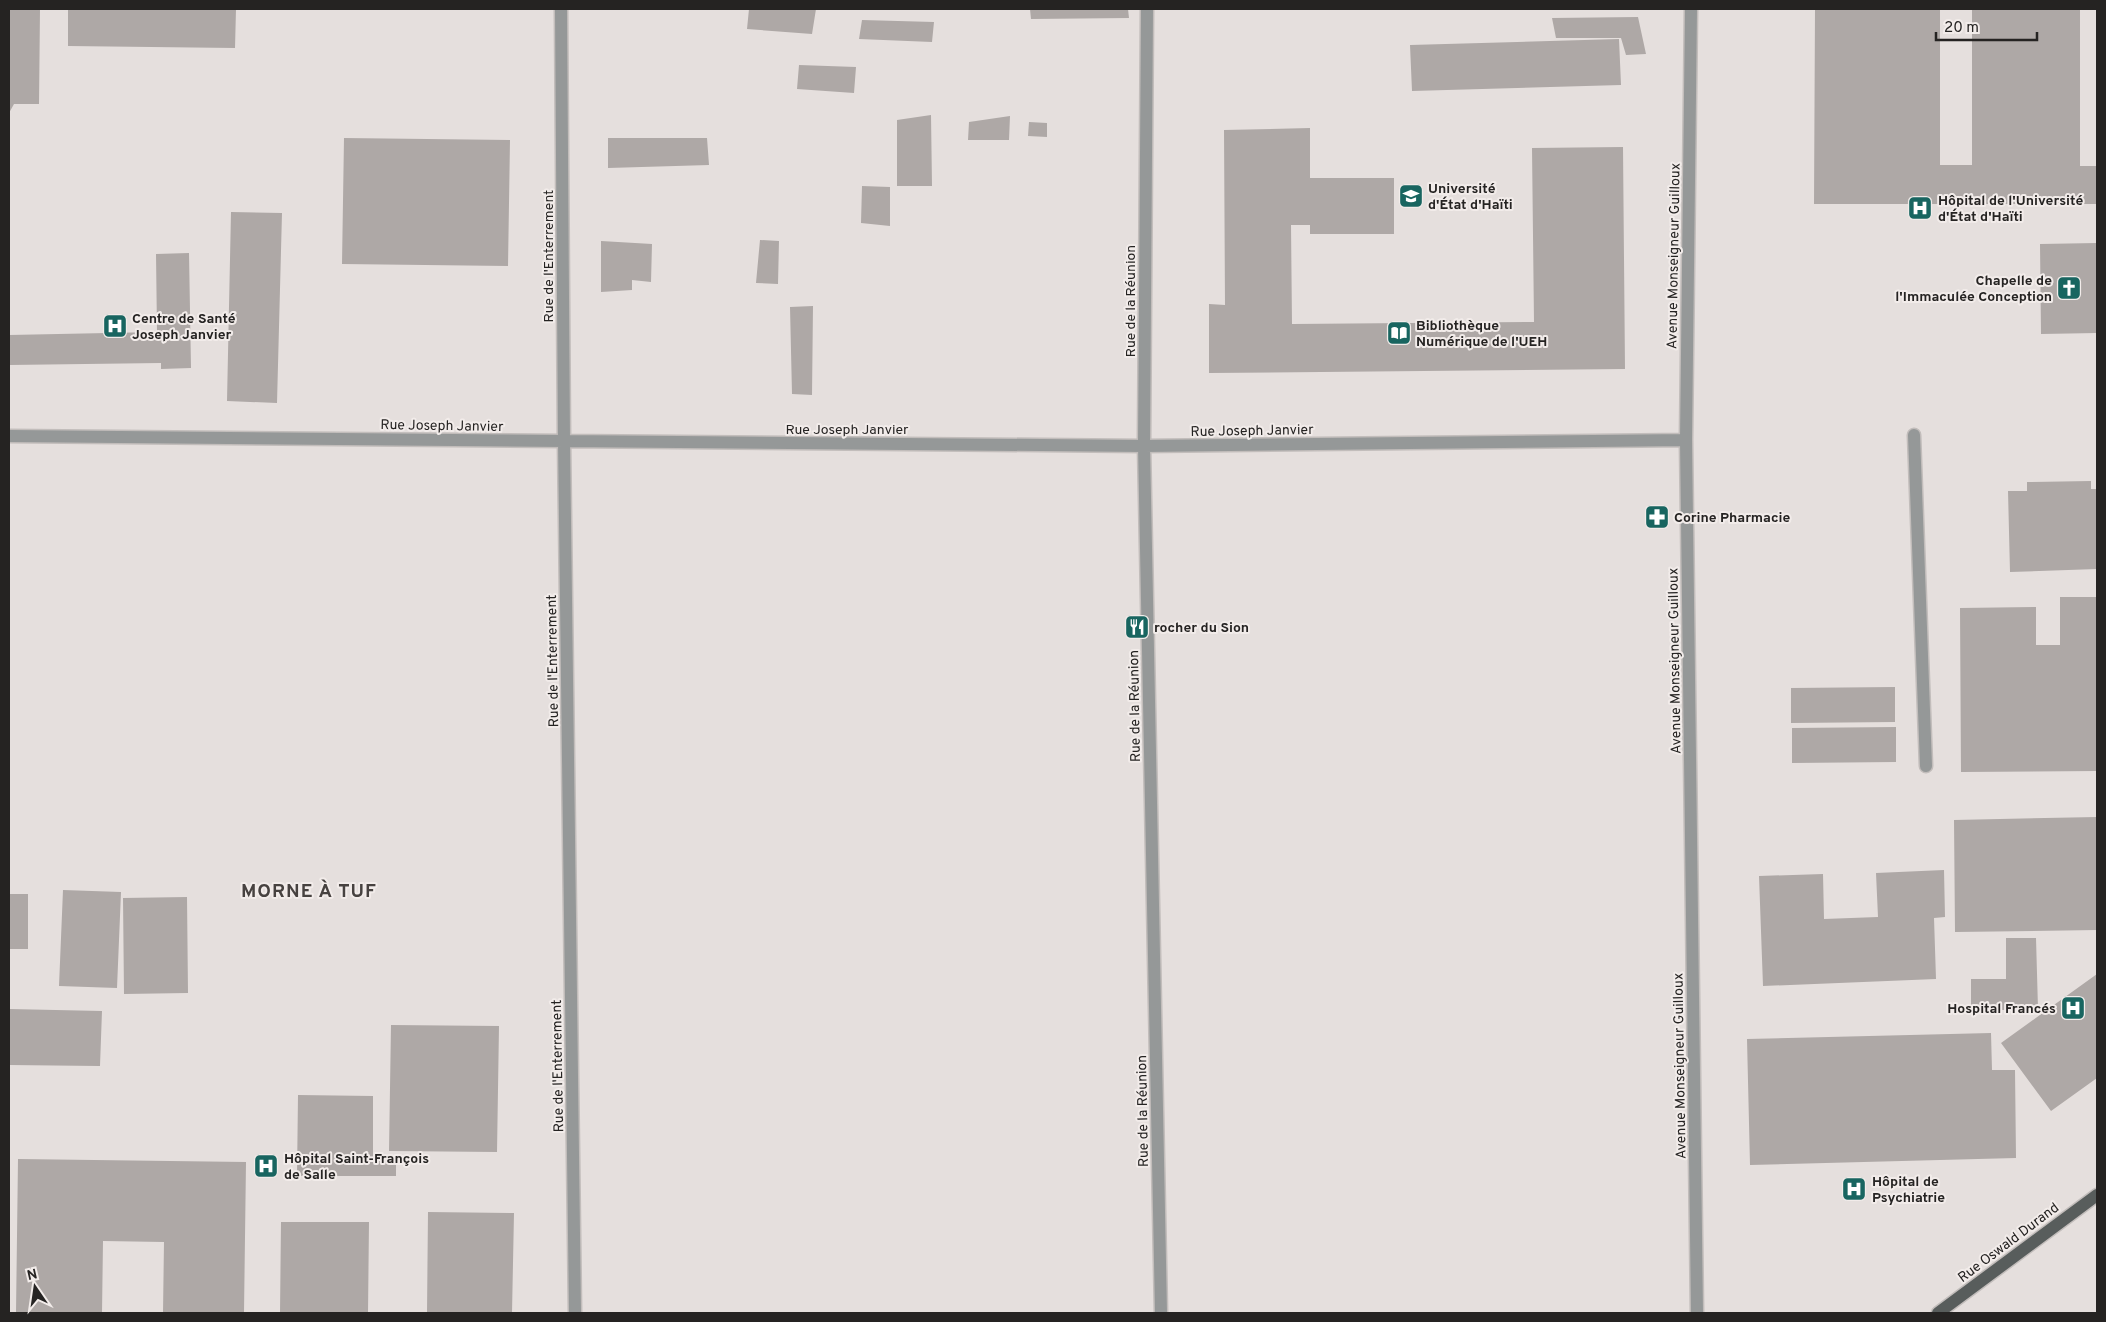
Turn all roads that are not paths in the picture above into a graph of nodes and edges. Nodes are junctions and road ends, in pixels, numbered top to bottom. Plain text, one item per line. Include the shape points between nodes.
1 (562, 9) edge
2 (1146, 9) edge
3 (1691, 9) edge
4 (1914, 435) dead end
5 (9, 436) edge
6 (1686, 440) junction
7 (564, 441) junction
8 (1144, 446) junction
9 (1926, 766) dead end
10 (2097, 1195) edge
11 (575, 1313) edge
12 (1161, 1313) edge
13 (1697, 1313) edge
14 (1938, 1313) edge

1 - 7 street, Rue de l'Enterrement
2 - 8 street, Rue de la Réunion
3 - 6 street, Avenue Monseigneur Guilloux
4 - 9 street
5 - 7 street, Rue Joseph Janvier
6 - 8 street, Rue Joseph Janvier
6 - 13 street, Avenue Monseigneur Guilloux
7 - 8 street, Rue Joseph Janvier
7 - 11 street, Rue de l'Enterrement
8 - 12 street, Rue de la Réunion
10 - 14 main road, Rue Oswald Durand

